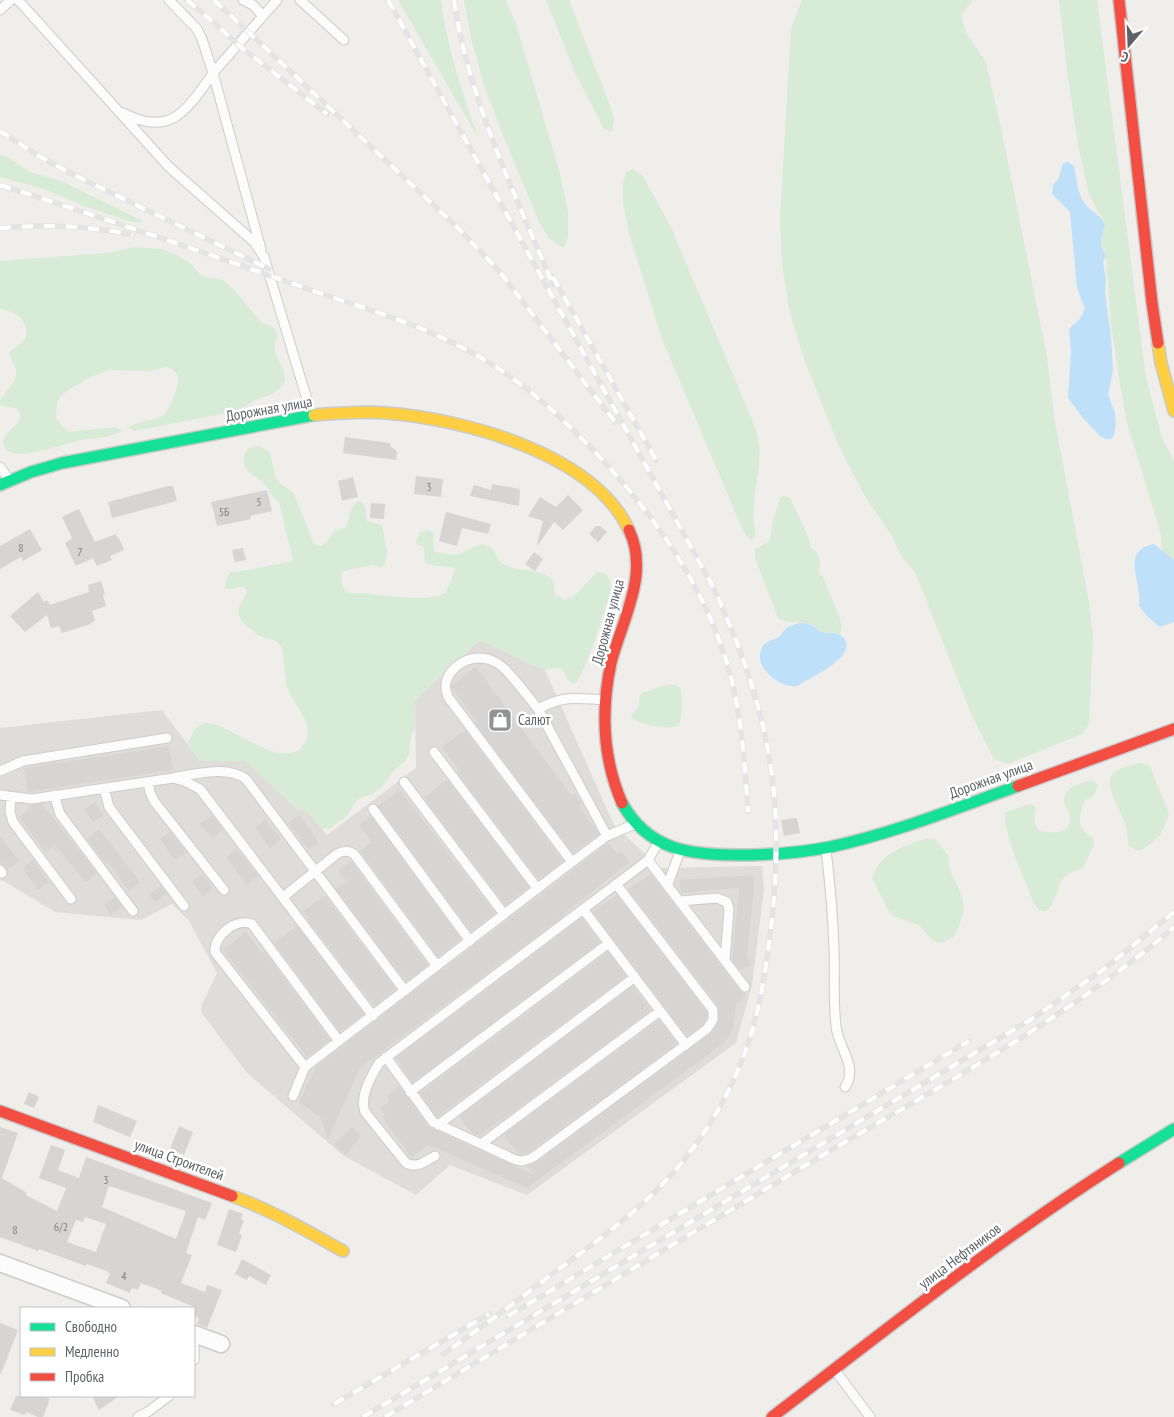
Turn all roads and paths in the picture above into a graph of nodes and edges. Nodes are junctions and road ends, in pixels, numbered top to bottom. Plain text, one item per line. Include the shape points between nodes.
1 (11, 0) edge
2 (18, 0) edge
3 (169, 0) edge
4 (243, 0) edge
5 (277, 0) edge
6 (300, 0) edge
7 (1119, 0) edge
8 (0, 10) edge
9 (262, 15) junction
10 (344, 40) dead end
11 (213, 73) junction
12 (118, 111) junction
13 (264, 257) junction
14 (1174, 410) edge
15 (312, 416) junction
16 (0, 467) edge
17 (5, 482) edge
18 (605, 700) junction
19 (538, 708) junction
20 (1174, 729) edge
21 (167, 738) dead end
22 (434, 752) dead end
23 (0, 771) edge
24 (173, 778) junction
25 (148, 782) junction
26 (404, 782) dead end
27 (104, 788) junction
28 (0, 795) edge
29 (54, 795) junction
30 (12, 797) junction
31 (373, 809) dead end
32 (635, 824) junction
33 (607, 836) junction
34 (658, 842) junction
35 (826, 848) junction
36 (680, 850) junction
37 (648, 860) junction
38 (572, 862) junction
39 (315, 871) junction
40 (616, 884) junction
41 (668, 884) junction
42 (537, 888) junction
43 (224, 890) dead end
44 (283, 896) junction
45 (71, 899) dead end
46 (680, 902) junction
47 (184, 906) dead end
48 (583, 909) junction
49 (133, 911) dead end
50 (504, 914) junction
51 (470, 941) junction
52 (610, 943) junction
53 (725, 960) junction
54 (437, 966) junction
55 (635, 977) junction
56 (745, 987) dead end
57 (405, 991) junction
58 (660, 1011) junction
59 (373, 1016) junction
60 (340, 1041) junction
61 (686, 1044) junction
62 (386, 1057) junction
63 (305, 1067) junction
64 (845, 1087) dead end
65 (410, 1092) junction
66 (293, 1096) dead end
67 (0, 1111) edge
68 (438, 1125) junction
69 (1174, 1129) edge
70 (481, 1144) junction
71 (435, 1156) dead end
72 (343, 1251) dead end
73 (0, 1264) edge
74 (119, 1307) edge
75 (195, 1334) edge
76 (221, 1344) dead end
77 (834, 1369) junction
78 (168, 1397) edge
79 (138, 1417) edge
80 (772, 1417) edge
81 (870, 1417) edge

1 - 8 lane
2 - 12 lane
3 - 11 lane via 197,29
4 - 9 lane
5 - 9 lane
6 - 10 lane
7 - 14 street via 1152,304 1161,363
9 - 11 lane
11 - 12 lane via 186,108 165,122 142,122
11 - 13 lane
12 - 13 lane via 169,167 254,242
13 - 15 lane
15 - 17 street, Дорожная улица via 62,463
15 - 18 street, Дорожная улица via 387,413 483,432 558,460 607,496 619,511 634,541 636,567 610,665
16 - 17 lane
18 - 19 lane via 564,698
18 - 32 street, Дорожная улица via 604,728 611,775 621,803
19 - 33 lane
19 - 38 lane via 501,665 492,660 469,659 453,670 445,684 448,697
20 - 35 street, Дорожная улица via 908,825
21 - 23 lane via 23,761
22 - 42 lane
24 - 25 lane
24 - 39 lane via 220,772 241,775
24 - 44 lane via 200,789
25 - 27 lane
25 - 43 lane via 154,801
26 - 50 lane
27 - 29 lane
27 - 47 lane via 109,807
28 - 30 lane
29 - 30 lane via 32,799
29 - 49 lane via 60,814
30 - 45 lane via 10,812 13,822
31 - 51 lane
32 - 33 lane
32 - 34 street, Дорожная улица
33 - 38 lane
34 - 36 street, Дорожная улица
34 - 37 lane
35 - 36 street, Дорожная улица via 747,855
35 - 64 lane via 833,918 836,1030 851,1069
36 - 41 lane
37 - 40 lane
37 - 41 lane
38 - 42 lane
39 - 44 lane
39 - 54 lane via 341,852 354,854
39 - 57 lane
40 - 48 lane
40 - 61 lane via 713,1010 711,1025
41 - 46 lane
42 - 50 lane
44 - 59 lane
46 - 53 lane
46 - 53 lane via 717,898 727,902
48 - 52 lane
48 - 62 lane
50 - 51 lane
51 - 54 lane
52 - 55 lane
52 - 65 lane
53 - 56 lane
54 - 57 lane
55 - 58 lane
55 - 68 lane
57 - 59 lane
58 - 61 lane
58 - 70 lane
59 - 60 lane
60 - 63 lane
60 - 63 lane via 252,924 236,924 217,940 216,952
61 - 70 lane via 532,1158 516,1160
62 - 65 lane
62 - 71 lane via 373,1074 364,1097 365,1112 406,1163 417,1166
63 - 66 lane
65 - 68 lane via 429,1119
67 - 72 street, улица Строителей via 255,1204
68 - 70 lane
69 - 77 street, улица Нефтяников via 1036,1218
73 - 74 street
75 - 76 street
77 - 80 street, улица Нефтяников
77 - 81 lane
78 - 79 lane

